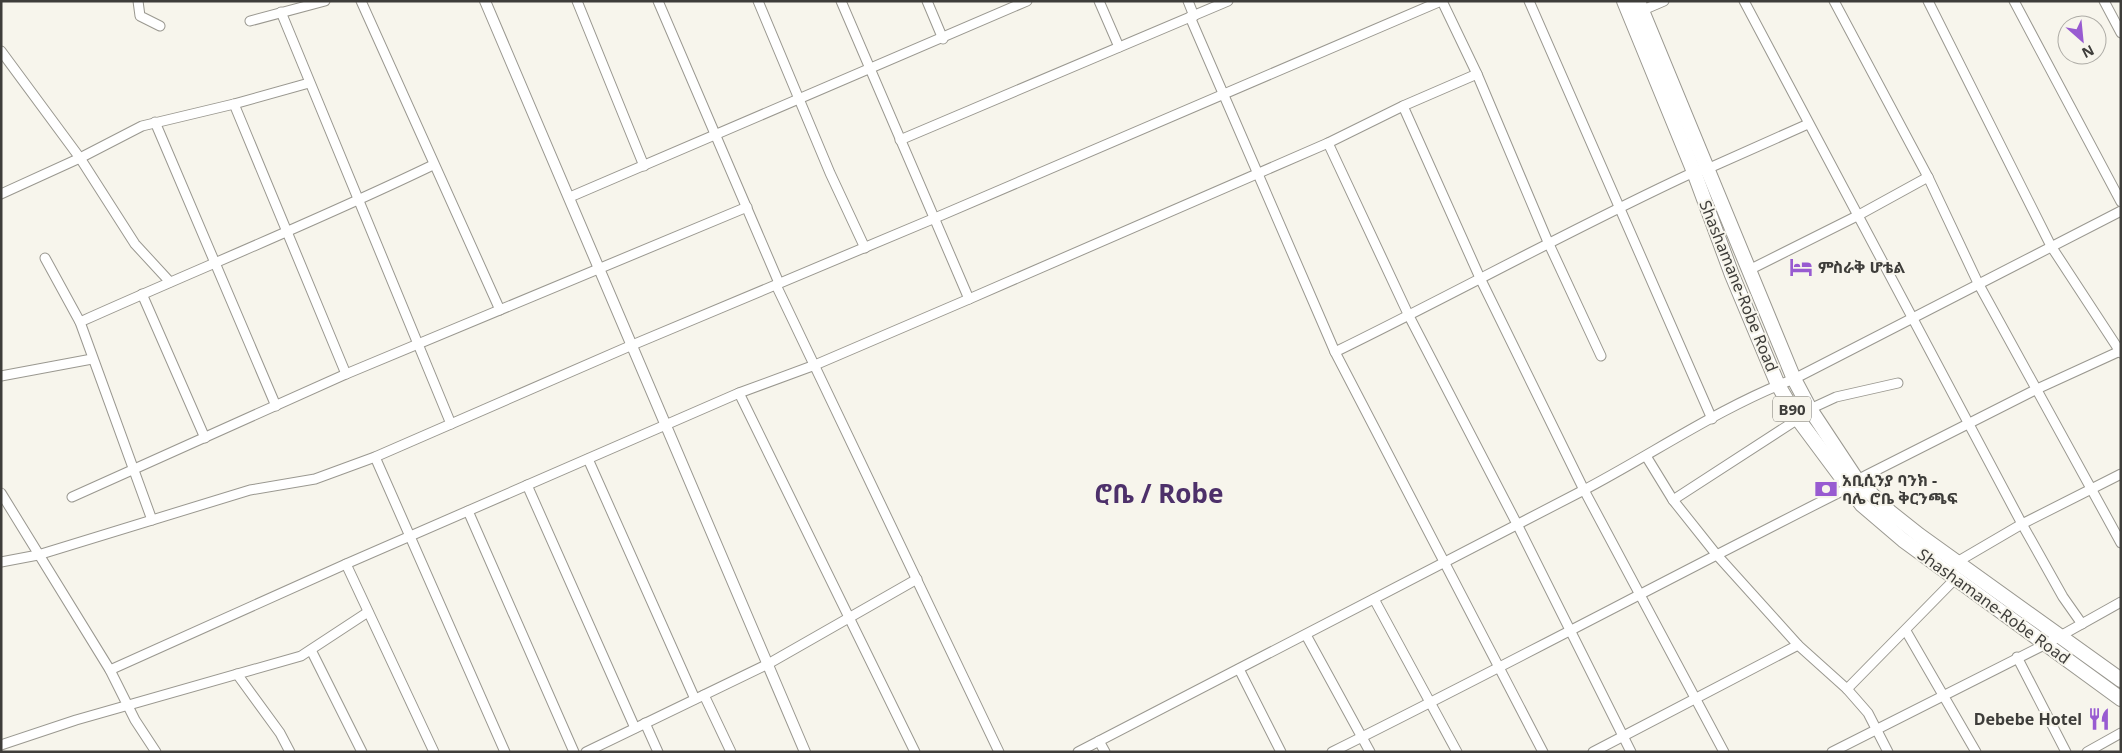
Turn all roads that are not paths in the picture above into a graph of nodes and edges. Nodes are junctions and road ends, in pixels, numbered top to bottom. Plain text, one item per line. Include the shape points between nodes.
1 (138, 1) edge
2 (325, 1) edge
3 (362, 1) edge
4 (485, 1) edge
5 (577, 1) edge
6 (658, 1) edge
7 (758, 1) edge
8 (842, 1) edge
9 (927, 1) edge
10 (1027, 1) edge
11 (1099, 1) edge
12 (1188, 1) edge
13 (1228, 1) edge
14 (1442, 1) edge
15 (1529, 1) edge
16 (1624, 1) edge
17 (1664, 1) edge
18 (1744, 1) edge
19 (1834, 1) edge
20 (1928, 1) edge
21 (2014, 1) edge
22 (2104, 1) edge
23 (1014, 4) edge
24 (1640, 6) edge
25 (281, 12) junction
26 (1192, 16) junction
27 (250, 21) dead end
28 (160, 26) dead end
29 (2121, 32) edge
30 (943, 39) junction
31 (1119, 48) junction
32 (1, 51) edge
33 (870, 70) junction
34 (1477, 74) junction
35 (309, 83) junction
36 (1224, 94) junction
37 (800, 100) junction
38 (234, 104) junction
39 (1404, 106) junction
40 (156, 122) junction
41 (1808, 124) junction
42 (716, 135) junction
43 (900, 140) junction
44 (1328, 143) junction
45 (80, 158) junction
46 (433, 165) junction
47 (644, 166) junction
48 (1701, 171) junction
49 (1258, 173) junction
50 (1928, 177) junction
51 (1, 194) edge
52 (570, 197) junction
53 (358, 201) junction
54 (2121, 202) edge
55 (747, 207) junction
56 (1619, 207) junction
57 (2121, 211) edge
58 (1857, 216) junction
59 (935, 218) junction
60 (287, 231) junction
61 (1548, 242) junction
62 (2051, 246) junction
63 (865, 248) junction
64 (45, 258) dead end
65 (214, 262) junction
66 (599, 268) junction
67 (1749, 270) junction
68 (1480, 278) junction
69 (170, 282) junction
70 (1978, 283) junction
71 (778, 284) junction
72 (142, 294) junction
73 (969, 298) junction
74 (500, 310) junction
75 (1409, 316) junction
76 (1911, 317) junction
77 (80, 322) junction
78 (417, 345) junction
79 (630, 346) junction
80 (1335, 352) junction
81 (2120, 352) edge
82 (1601, 356) dead end
83 (92, 359) junction
84 (815, 365) junction
85 (346, 374) junction
86 (1, 376) edge
87 (1794, 379) junction
88 (1898, 383) dead end
89 (1778, 385) junction
90 (2037, 389) junction
91 (739, 393) junction
92 (276, 406) junction
93 (1810, 409) junction
94 (1712, 419) junction
95 (1798, 419) junction
96 (1968, 423) junction
97 (451, 424) junction
98 (665, 425) junction
99 (205, 438) junction
100 (1646, 456) junction
101 (374, 457) junction
102 (588, 459) junction
103 (134, 468) junction
104 (2121, 474) edge
105 (1852, 484) junction
106 (527, 485) junction
107 (1584, 490) junction
108 (2091, 490) junction
109 (1, 493) edge
110 (72, 497) dead end
111 (1674, 500) junction
112 (468, 511) junction
113 (152, 520) junction
114 (1517, 524) junction
115 (2022, 524) junction
116 (409, 537) junction
117 (2121, 542) edge
118 (1716, 554) junction
119 (38, 555) junction
120 (1, 562) edge
121 (1446, 562) junction
122 (1957, 562) junction
123 (346, 564) junction
124 (1956, 578) junction
125 (917, 579) junction
126 (1640, 594) junction
127 (1374, 599) junction
128 (2121, 602) edge
129 (368, 612) junction
130 (850, 618) junction
131 (2082, 624) junction
132 (1570, 630) junction
133 (1906, 631) junction
134 (1306, 635) junction
135 (2060, 635) junction
136 (2046, 644) junction
137 (1798, 645) junction
138 (311, 650) junction
139 (2017, 657) junction
140 (768, 664) junction
141 (1500, 667) junction
142 (1239, 669) junction
143 (110, 670) junction
144 (237, 674) junction
145 (2121, 680) edge
146 (1846, 689) junction
147 (704, 694) junction
148 (1944, 694) junction
149 (1695, 698) junction
150 (695, 699) junction
151 (2121, 699) edge
152 (1432, 702) junction
153 (127, 706) junction
154 (646, 723) junction
155 (635, 728) junction
156 (1876, 729) junction
157 (2121, 733) edge
158 (1623, 735) junction
159 (1362, 737) junction
160 (1100, 741) junction
161 (1, 745) edge
162 (156, 752) edge
163 (290, 752) edge
164 (362, 752) edge
165 (434, 752) edge
166 (505, 752) edge
167 (574, 752) edge
168 (586, 752) edge
169 (658, 752) edge
170 (731, 752) edge
171 (805, 752) edge
172 (915, 752) edge
173 (999, 752) edge
174 (1078, 752) edge
175 (1105, 752) edge
176 (1281, 752) edge
177 (1332, 752) edge
178 (1370, 752) edge
179 (1457, 752) edge
180 (1543, 752) edge
181 (1593, 752) edge
182 (1631, 752) edge
183 (1724, 752) edge
184 (1832, 752) edge
185 (1888, 752) edge
186 (1976, 752) edge
187 (2066, 752) edge
188 (2087, 752) edge

1 - 28 street via 140,16
2 - 25 street
3 - 46 street
4 - 52 street
5 - 47 street
6 - 42 street
7 - 37 street
8 - 33 street
9 - 30 street
10 - 23 street
11 - 31 street
12 - 26 street
13 - 26 street
14 - 34 street
14 - 36 street
15 - 56 street
16 - 48 main road, Shashamane-Robe Road / B90
17 - 24 street
18 - 41 street
19 - 50 street
20 - 62 street
21 - 54 street
22 - 29 street
23 - 30 street
24 - 48 main road, Shashamane-Robe Road / B90
25 - 27 street
25 - 35 street
26 - 31 street
26 - 36 street
30 - 33 street
31 - 43 street
32 - 45 street
33 - 37 street
33 - 43 street
34 - 39 street
34 - 61 street
35 - 38 street
35 - 53 street
36 - 49 street
36 - 59 street
37 - 42 street
37 - 63 street
38 - 40 street
38 - 60 street
39 - 44 street
39 - 68 street
40 - 45 street
40 - 65 street
41 - 48 street
41 - 58 street
42 - 47 street
42 - 55 street
43 - 59 street
44 - 49 street
44 - 75 street
45 - 51 street
45 - 69 street via 135,244
46 - 53 street
46 - 74 street
47 - 52 street
48 - 56 street
48 - 67 main road, Shashamane-Robe Road / B90
48 - 89 main road, Shashamane-Robe Road / B90 via 1732,275
49 - 73 street
49 - 80 street
50 - 58 street
50 - 70 street
52 - 66 street
53 - 60 street
53 - 78 street
55 - 66 street
55 - 71 street
56 - 61 street
56 - 94 street
57 - 62 street
58 - 67 street
58 - 76 street
59 - 63 street
59 - 73 street
60 - 65 street
60 - 85 street
61 - 68 street
61 - 82 street
62 - 70 street
62 - 81 street
63 - 71 street
64 - 77 street
65 - 69 street
65 - 92 street
66 - 74 street
66 - 79 street
67 - 87 main road, Shashamane-Robe Road / B90
68 - 75 street
68 - 107 street
69 - 72 street
70 - 76 street
70 - 90 street
71 - 79 street
71 - 84 street
72 - 77 street
72 - 99 street
73 - 84 street
74 - 78 street
75 - 80 street
75 - 114 street
76 - 87 street
76 - 96 street
77 - 83 street
78 - 85 street
78 - 97 street
79 - 97 street
79 - 98 street
80 - 121 street
81 - 90 street
83 - 86 street
83 - 103 street
84 - 91 street
84 - 125 street
85 - 92 street
87 - 89 street
87 - 93 main road, Shashamane-Robe Road / B90
88 - 93 street via 1836,397
89 - 94 street
89 - 95 main road, Shashamane-Robe Road / B90
90 - 96 street
90 - 108 street
91 - 98 street
91 - 130 street
92 - 99 street
93 - 105 main road, Shashamane-Robe Road / B90
94 - 100 street
95 - 105 main road, Shashamane-Robe Road / B90
95 - 111 street
96 - 105 street
96 - 115 street
97 - 101 street
98 - 102 street
98 - 140 street
99 - 103 street
100 - 107 street
100 - 111 street
101 - 113 street via 315,479 250,490
101 - 116 street
102 - 106 street
102 - 150 street
103 - 110 street
103 - 113 street
104 - 108 street
105 - 118 street
105 - 122 main road, Shashamane-Robe Road / B90
105 - 124 main road, Shashamane-Robe Road / B90 via 1862,505
106 - 112 street
106 - 155 street
107 - 114 street
107 - 126 street
108 - 115 street
108 - 117 street
109 - 119 street
111 - 118 street
112 - 116 street
112 - 167 street
113 - 119 street
114 - 121 street
114 - 132 street
115 - 122 street
115 - 131 street
116 - 123 street
116 - 166 street
118 - 126 street
118 - 137 street
119 - 120 street
119 - 143 street
121 - 127 street
121 - 141 street
122 - 135 main road, Shashamane-Robe Road / B90
123 - 129 street
123 - 143 street
124 - 133 street
124 - 136 main road, Shashamane-Robe Road / B90
125 - 130 street
125 - 173 street
126 - 132 street
126 - 149 street
127 - 134 street
127 - 152 street
128 - 131 street
129 - 138 street
129 - 165 street
130 - 140 street
130 - 172 street
131 - 135 street
132 - 141 street
132 - 158 street
133 - 146 street
133 - 148 street
134 - 142 street
134 - 159 street
135 - 136 street
135 - 145 main road, Shashamane-Robe Road / B90
136 - 139 street
136 - 151 main road, Shashamane-Robe Road / B90
137 - 146 street
137 - 149 street
138 - 144 street via 301,656
138 - 164 street
139 - 148 street
139 - 187 street
140 - 147 street
140 - 171 street
141 - 152 street
141 - 180 street
142 - 160 street
142 - 176 street
143 - 153 street
144 - 153 street
144 - 163 street
146 - 156 street via 1868,713
147 - 150 street
147 - 170 street
148 - 156 street
148 - 186 street
149 - 158 street
149 - 183 street
150 - 154 street
152 - 159 street
152 - 179 street
153 - 161 street
153 - 162 street
154 - 155 street
154 - 169 street
155 - 168 street
156 - 184 street
156 - 185 street
157 - 188 street
158 - 181 street
158 - 182 street
159 - 177 street
159 - 178 street
160 - 174 street
160 - 175 street

